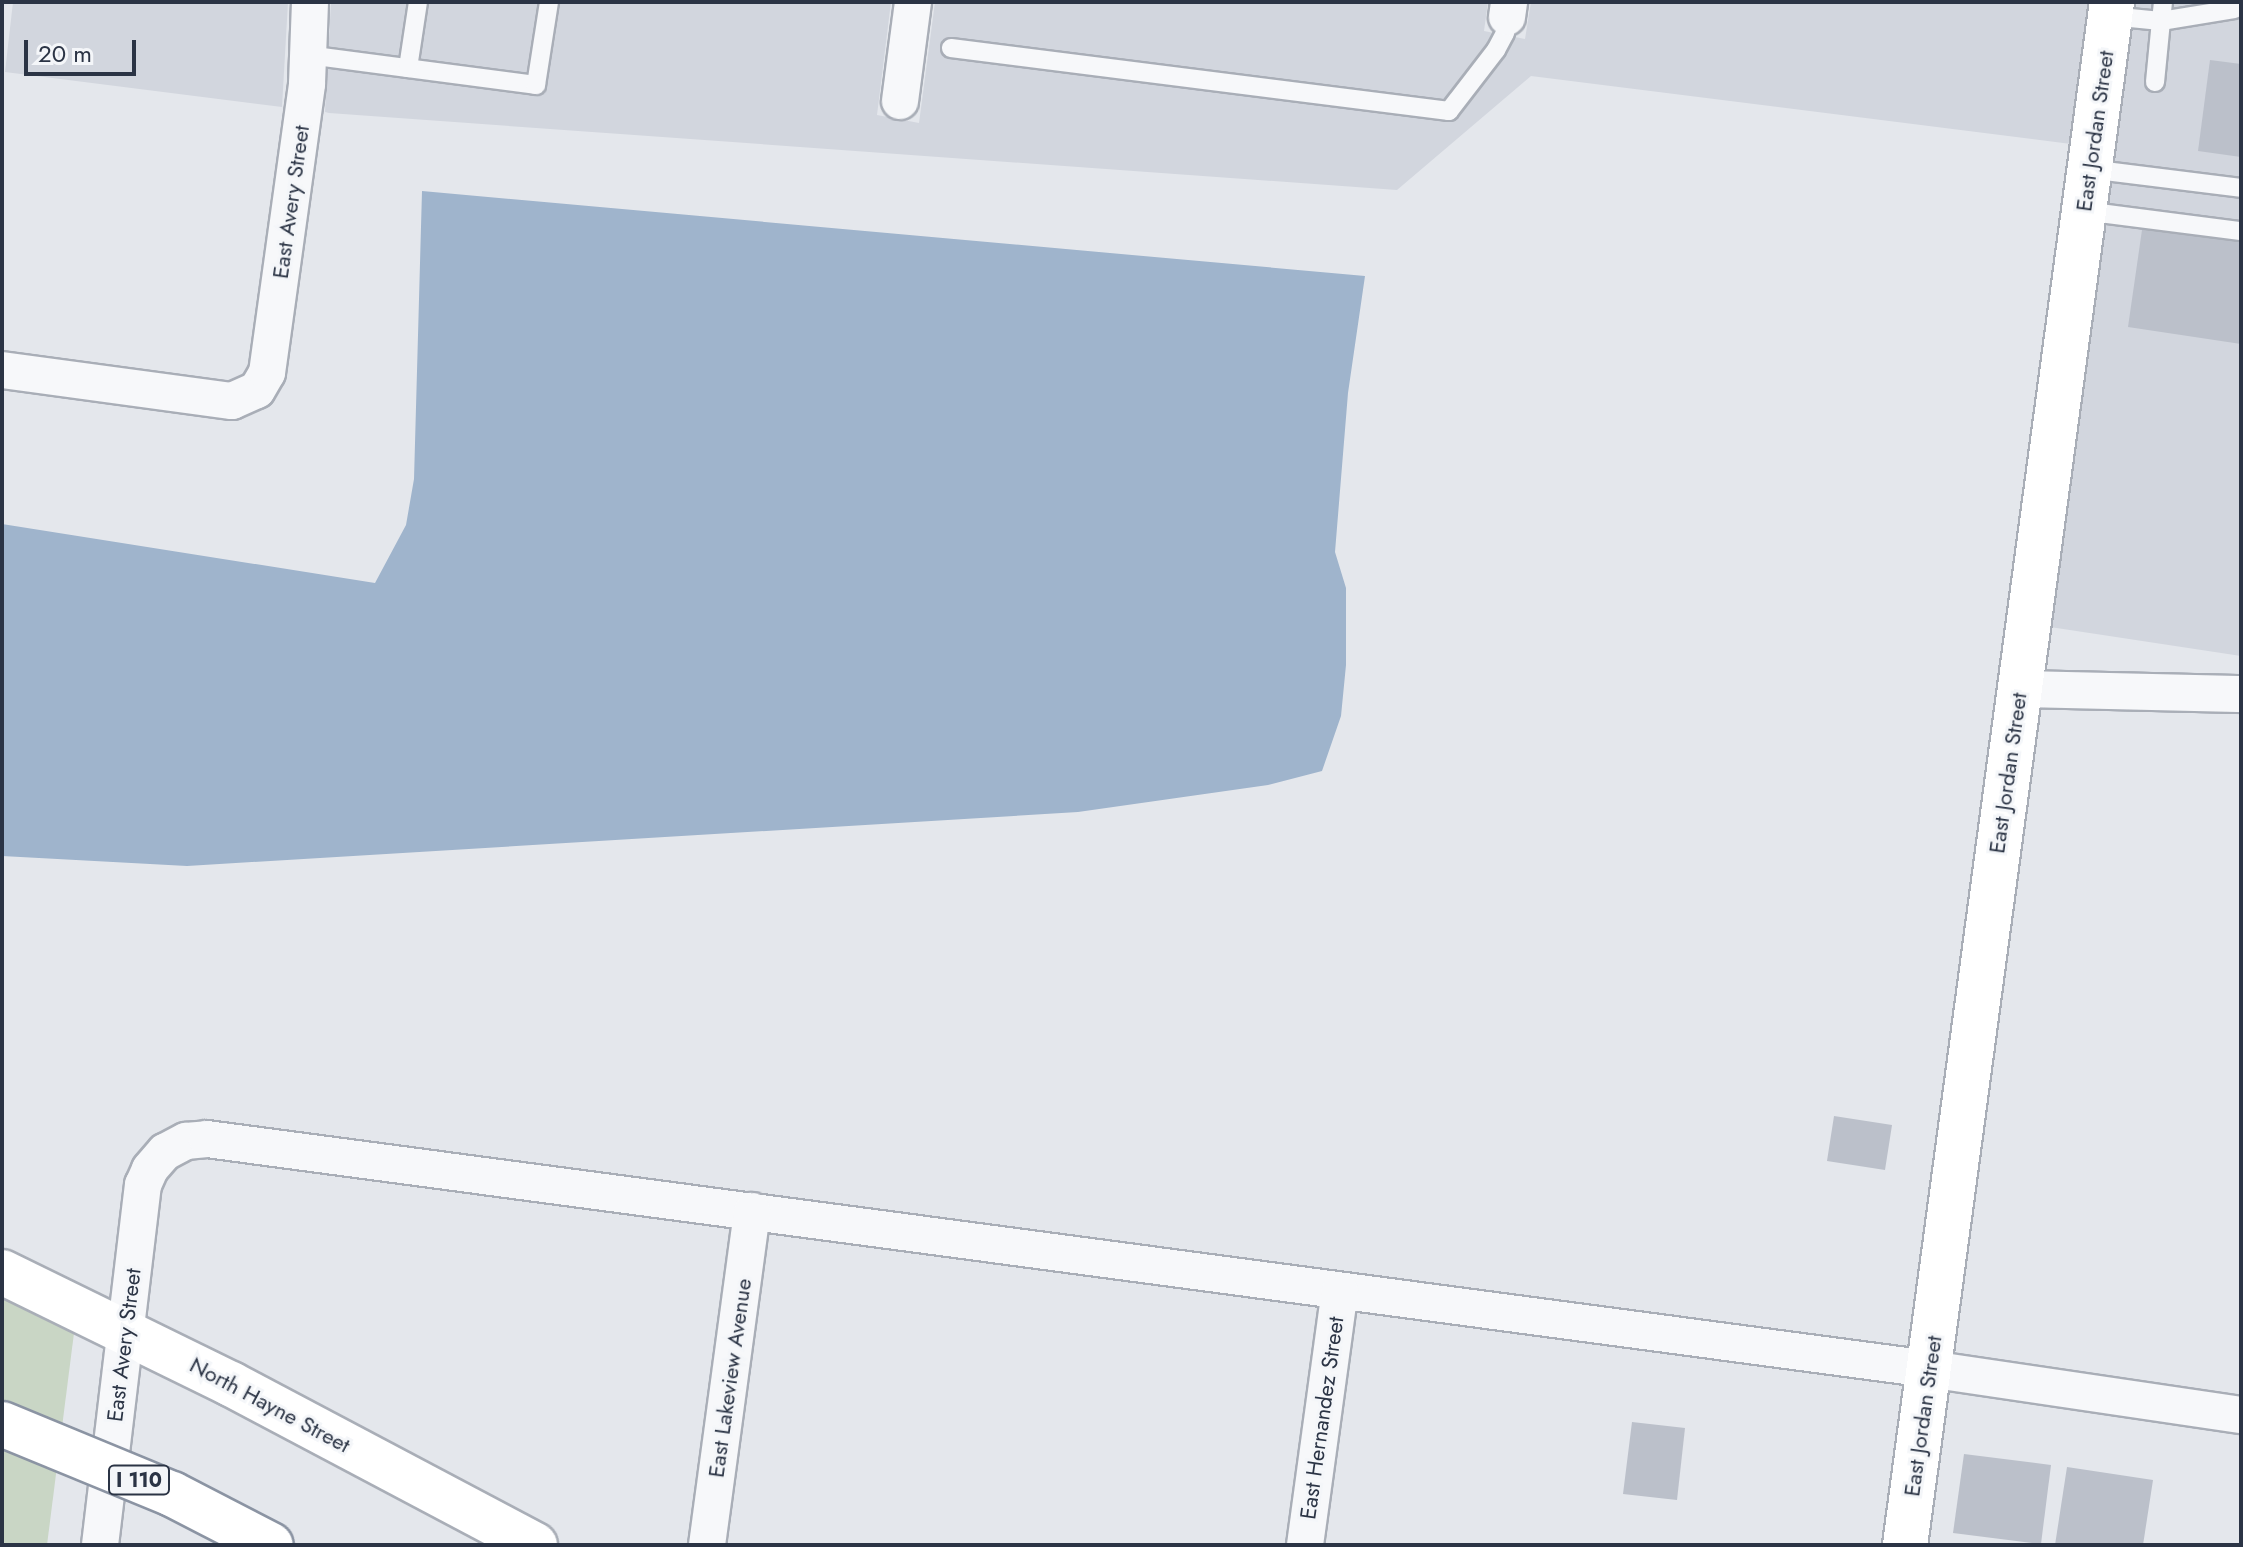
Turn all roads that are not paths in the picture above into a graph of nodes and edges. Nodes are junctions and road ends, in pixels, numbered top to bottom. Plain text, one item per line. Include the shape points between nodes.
1 (310, 2) edge
2 (418, 2) edge
3 (549, 2) edge
4 (913, 2) edge
5 (2237, 7) edge
6 (1508, 9) edge
7 (2111, 9) edge
8 (2162, 12) edge
9 (951, 48) dead end
10 (308, 55) junction
11 (408, 68) junction
12 (2155, 82) dead end
13 (900, 101) dead end
14 (2089, 169) junction
15 (2241, 188) edge
16 (2084, 211) junction
17 (2241, 231) edge
18 (2, 370) edge
19 (2020, 689) junction
20 (2241, 694) edge
21 (752, 1211) junction
22 (2, 1272) edge
23 (1340, 1291) junction
24 (125, 1331) junction
25 (1929, 1369) junction
26 (2241, 1415) edge
27 (2, 1424) edge
28 (100, 1545) edge
29 (271, 1545) edge
30 (535, 1545) edge
31 (707, 1545) edge
32 (1305, 1545) edge
33 (1905, 1545) edge

1 - 10 street, East Avery Street
2 - 11 lane
3 - 11 lane via 536,85
4 - 13 street
5 - 8 lane
6 - 9 lane via 1496,50 1449,111
7 - 8 lane
7 - 14 main road, East Jordan Street
8 - 12 lane
10 - 11 lane
10 - 18 street, East Avery Street via 267,373 250,395 232,401
14 - 15 lane
14 - 16 main road, East Jordan Street
16 - 17 lane
16 - 19 main road, East Jordan Street
19 - 20 street
19 - 25 main road, East Jordan Street
21 - 23 street
21 - 24 street, East Avery Street via 207,1139 186,1141 165,1152 143,1185
21 - 31 street, East Lakeview Avenue
22 - 24 main road, North Hayne Street
23 - 25 street
23 - 32 street, East Hernandez Street
24 - 28 street, East Avery Street
24 - 30 main road, North Hayne Street
25 - 26 street
25 - 33 main road, East Jordan Street
27 - 29 main road, I 110, bridge via 172,1494

